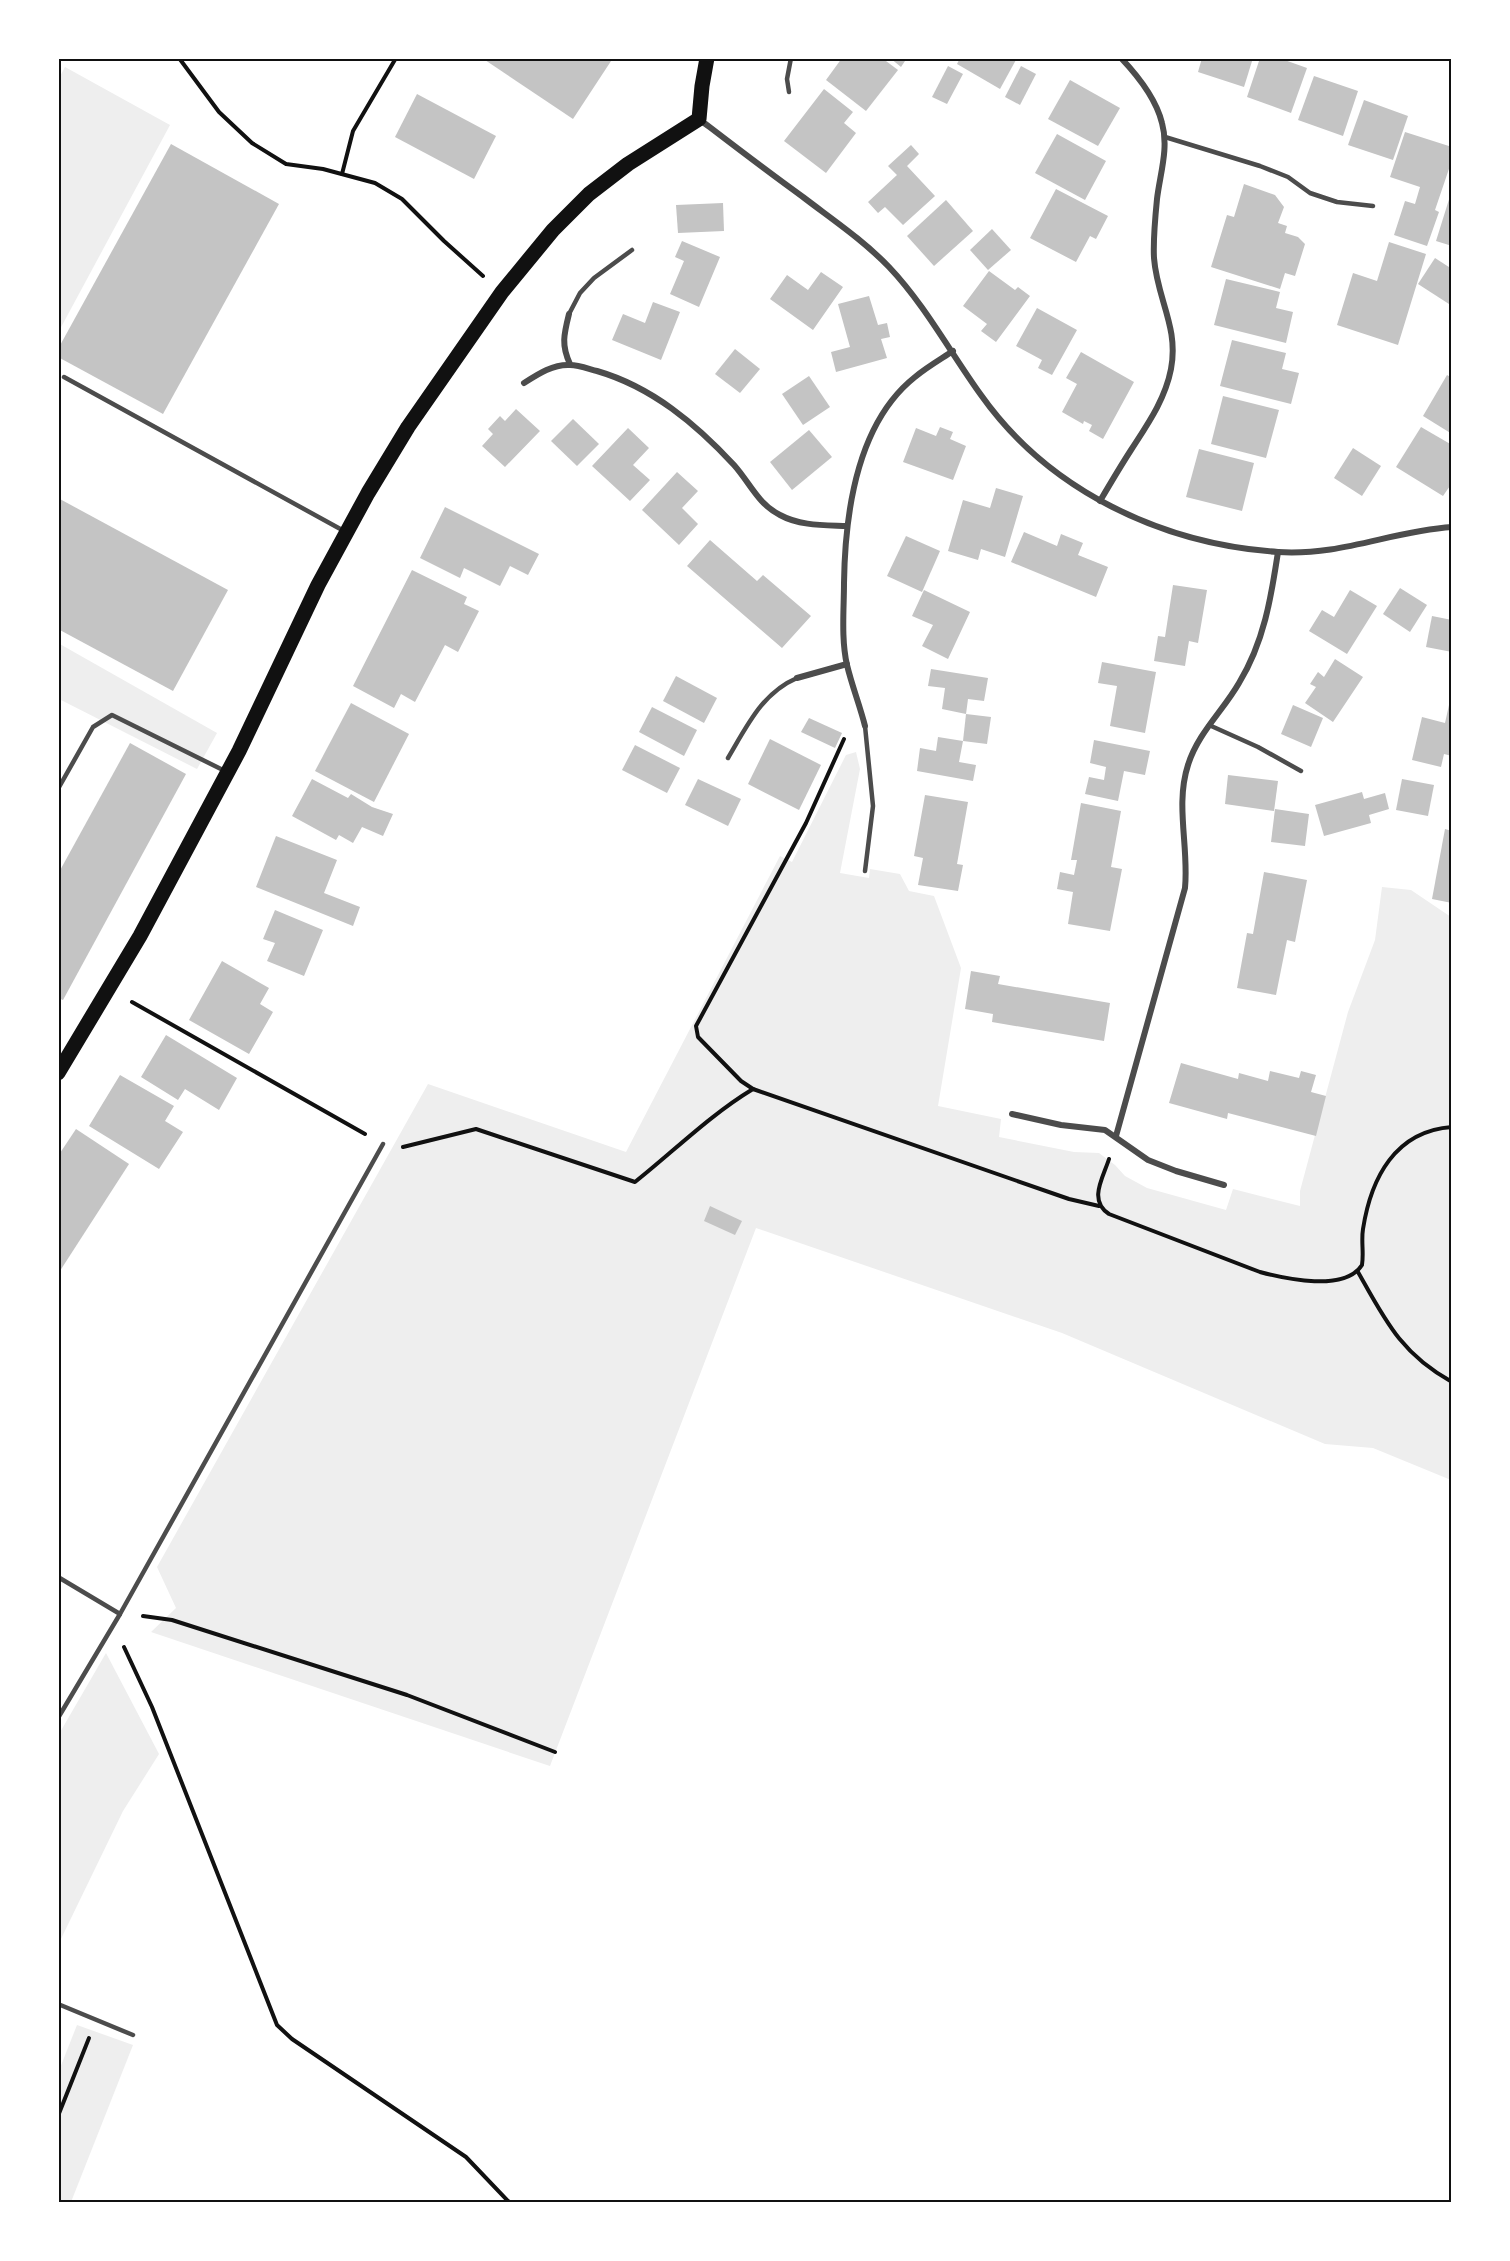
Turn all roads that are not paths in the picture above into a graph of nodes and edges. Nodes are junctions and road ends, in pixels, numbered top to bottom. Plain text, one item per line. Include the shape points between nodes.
1 (707, 58) edge
2 (791, 58) edge
3 (1121, 58) edge
4 (789, 92) dead end
5 (699, 119) junction
6 (1165, 137) junction
7 (1373, 206) dead end
8 (632, 250) dead end
9 (569, 314) joint
10 (953, 351) junction
11 (570, 364) junction
12 (64, 377) dead end
13 (524, 383) dead end
14 (1100, 501) junction
15 (847, 526) junction
16 (1452, 527) edge
17 (347, 532) junction
18 (1278, 552) junction
19 (847, 664) junction
20 (797, 678) joint
21 (1209, 725) junction
22 (865, 726) joint
23 (728, 758) dead end
24 (1301, 771) dead end
25 (228, 772) junction
26 (58, 789) edge
27 (865, 870) dead end
28 (58, 1073) edge
29 (1012, 1114) dead end
30 (1116, 1136) junction
31 (383, 1144) road end
32 (1224, 1185) dead end
33 (58, 1577) edge
34 (120, 1614) junction
35 (58, 1718) edge
36 (58, 2004) edge
37 (132, 2035) dead end

1 - 5 main road
2 - 4 lane
3 - 6 street via 1155,104
5 - 10 street via 873,250 910,291
5 - 17 main road via 628,164 589,194 553,231 502,292 408,427
6 - 7 lane via 1260,166 1288,177 1310,193 1337,202
6 - 14 street via 1154,260 1170,319 1174,347 1171,370 1152,417
8 - 9 lane via 594,278
9 - 11 street via 564,351
10 - 14 street via 985,400 1026,447 1055,472
10 - 15 street via 914,377 887,409 859,470
11 - 13 street via 544,370
11 - 15 street via 630,383 679,414 737,468 758,498 779,515 810,524
12 - 17 lane
14 - 18 street via 1171,532
15 - 19 street
16 - 18 street via 1332,551
17 - 25 main road
18 - 21 street via 1269,611 1257,648 1239,685
19 - 20 street
19 - 22 street
20 - 23 lane via 781,685 756,710
21 - 24 lane
21 - 30 street via 1191,756 1182,792 1185,888
22 - 27 lane via 873,806
25 - 26 lane via 112,715 93,727
25 - 28 main road via 110,990
29 - 30 street via 1100,1129
30 - 32 street via 1148,1160
31 - 34 lane
33 - 34 lane
34 - 35 lane
36 - 37 lane

